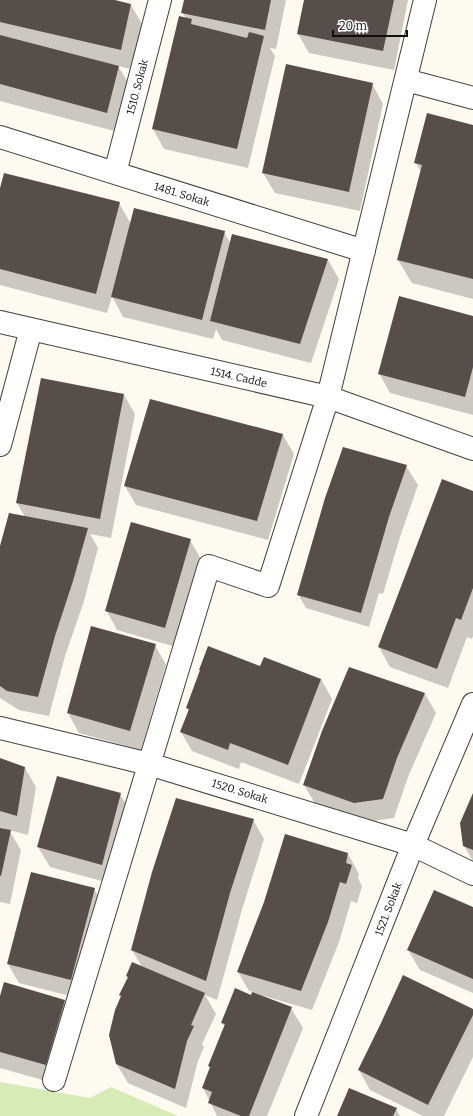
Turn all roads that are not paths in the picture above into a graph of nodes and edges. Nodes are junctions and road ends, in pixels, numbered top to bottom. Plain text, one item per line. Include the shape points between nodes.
1 (160, 0) edge
2 (425, 0) edge
3 (406, 80) junction
4 (473, 98) edge
5 (1, 141) edge
6 (115, 173) junction
7 (364, 251) junction
8 (0, 322) edge
9 (31, 329) junction
10 (328, 397) junction
11 (0, 445) edge
12 (473, 449) edge
13 (473, 704) edge
14 (0, 728) edge
15 (149, 764) junction
16 (413, 845) junction
17 (473, 874) edge
18 (54, 1080) dead end
19 (306, 1116) edge

1 - 6 street, 1510. Sokak
2 - 3 street
3 - 4 street
3 - 7 street
5 - 6 street, 1481. Sokak
6 - 7 street, 1481. Sokak
7 - 10 street
8 - 9 street, 1514. Cadde
9 - 10 street, 1514. Cadde
9 - 11 street
10 - 12 street, 1514. Cadde
10 - 15 street via 268,586 209,566
13 - 16 street, 1521. Sokak
14 - 15 street, 1520. Sokak
15 - 16 street, 1520. Sokak
15 - 18 street
16 - 17 street, 1520. Sokak
16 - 19 street, 1521. Sokak

